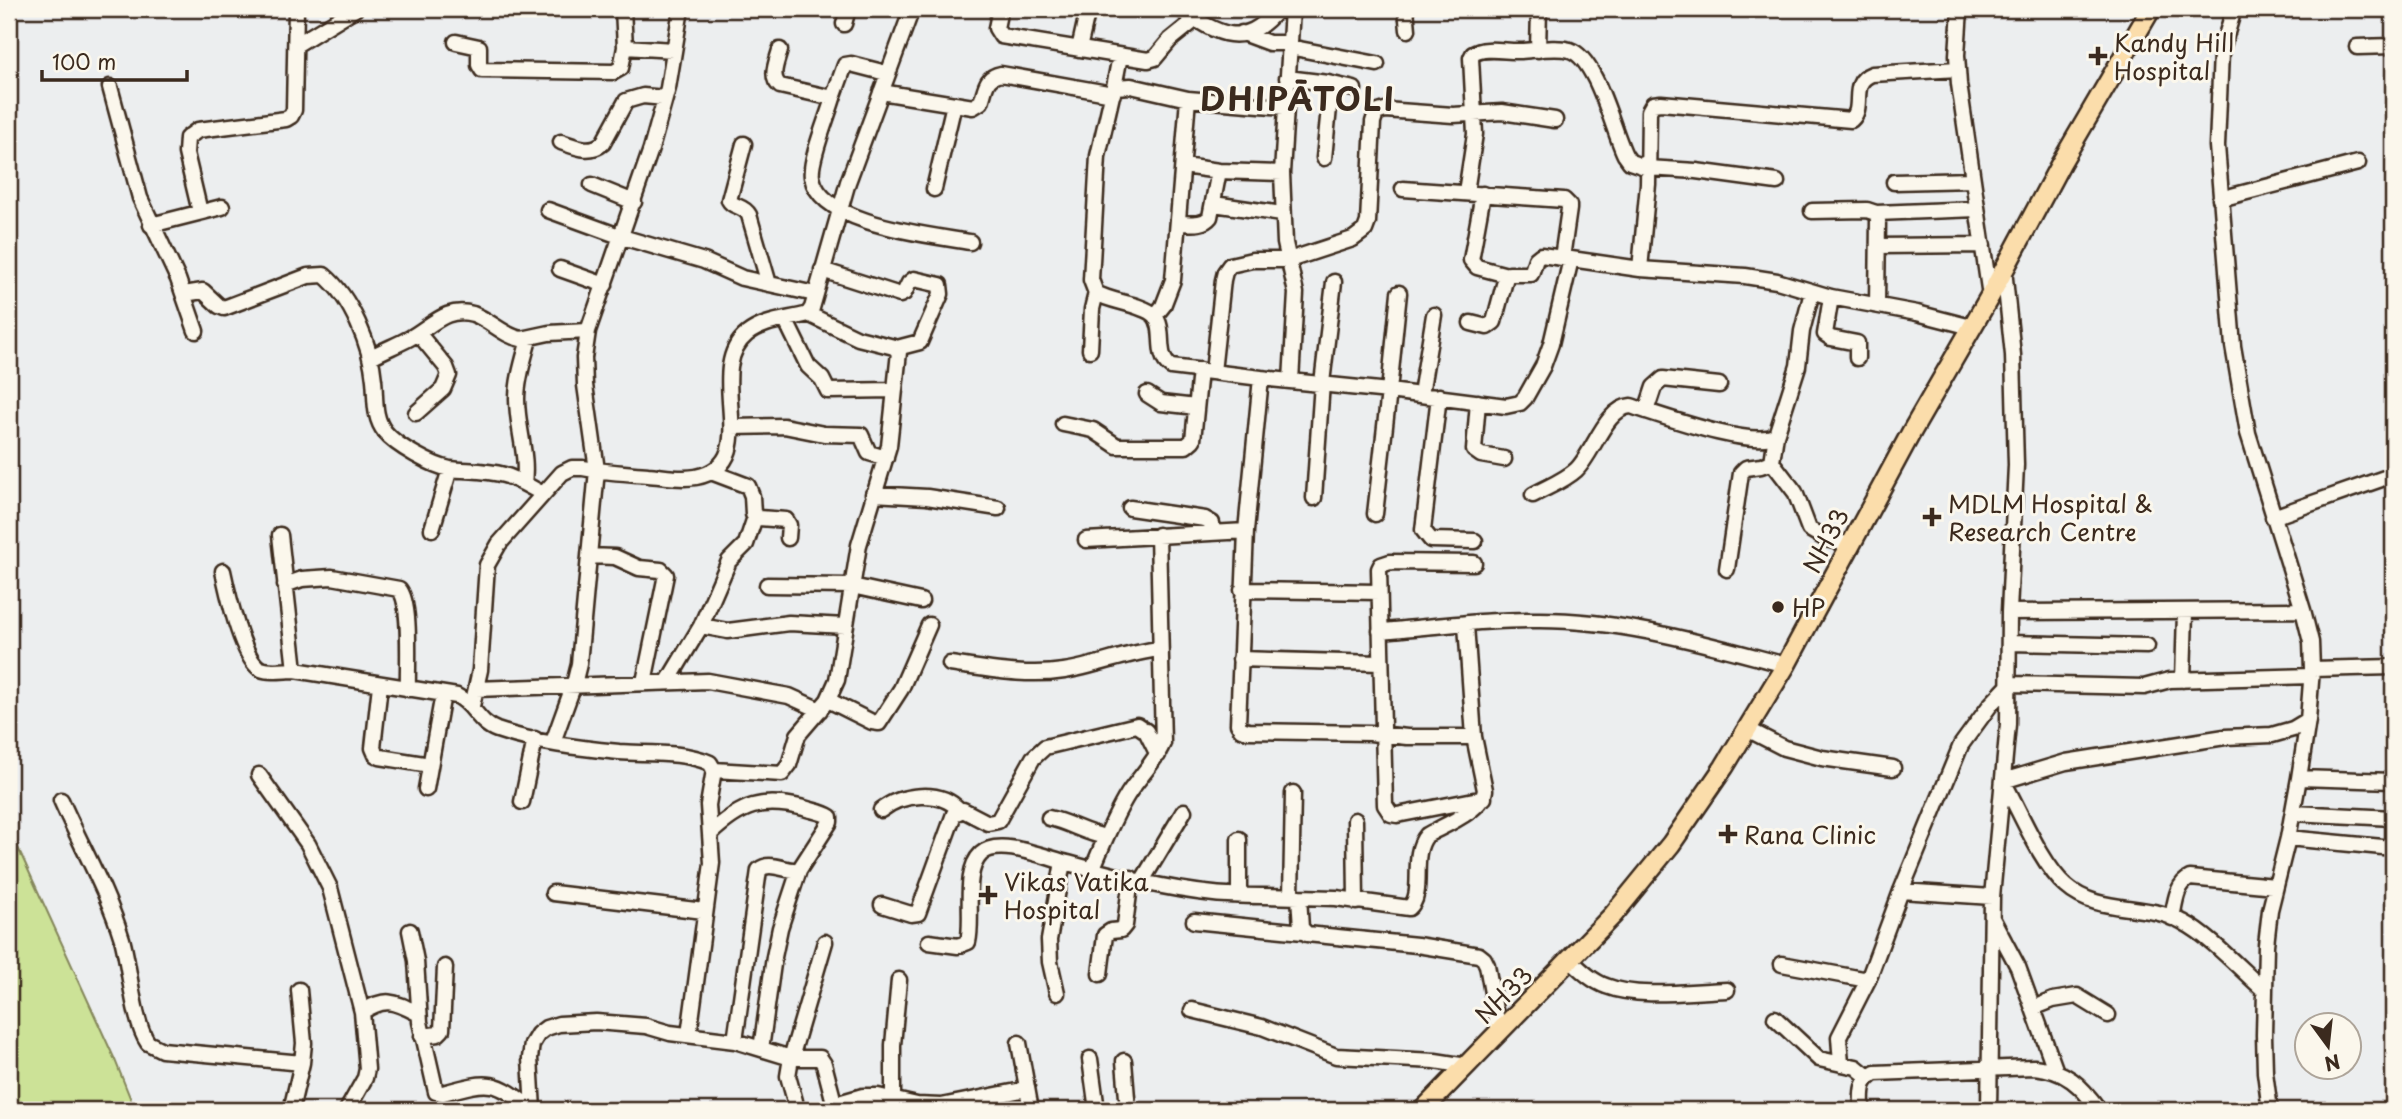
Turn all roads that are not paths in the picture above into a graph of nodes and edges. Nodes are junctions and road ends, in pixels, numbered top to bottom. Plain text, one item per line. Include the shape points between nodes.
1 (296, 9) edge
2 (355, 9) edge
3 (623, 9) edge
4 (681, 9) edge
5 (848, 9) edge
6 (912, 9) edge
7 (1000, 9) edge
8 (1088, 9) edge
9 (1180, 9) edge
10 (1279, 9) edge
11 (1292, 9) edge
12 (1406, 9) edge
13 (1539, 9) edge
14 (1960, 9) edge
15 (2150, 9) edge
16 (2234, 9) edge
17 (1196, 19) junction
18 (844, 24) dead end
19 (1408, 30) dead end
20 (1242, 33) junction
21 (456, 42) dead end
22 (296, 45) junction
23 (1289, 45) junction
24 (2393, 46) edge
25 (625, 47) junction
26 (2357, 47) dead end
27 (1079, 49) junction
28 (674, 50) junction
29 (780, 50) dead end
30 (1538, 50) junction
31 (1119, 56) junction
32 (1377, 64) dead end
33 (1958, 69) junction
34 (887, 73) junction
35 (1287, 78) junction
36 (1328, 83) junction
37 (110, 87) dead end
38 (1354, 89) dead end
39 (1114, 91) junction
40 (881, 92) junction
41 (665, 98) junction
42 (833, 98) junction
43 (1188, 99) junction
44 (954, 104) junction
45 (1284, 107) junction
46 (1476, 114) junction
47 (1555, 120) dead end
48 (561, 142) dead end
49 (744, 144) dead end
50 (1324, 158) dead end
51 (2358, 163) dead end
52 (1183, 166) junction
53 (1648, 168) junction
54 (1219, 171) junction
55 (1282, 173) junction
56 (1973, 180) junction
57 (1777, 182) dead end
58 (1894, 182) dead end
59 (592, 185) dead end
60 (934, 189) dead end
61 (1403, 189) dead end
62 (1466, 192) junction
63 (1483, 194) junction
64 (2220, 198) junction
65 (634, 202) junction
66 (1214, 204) junction
67 (222, 207) dead end
68 (1978, 209) junction
69 (548, 210) dead end
70 (840, 210) junction
71 (1812, 211) dead end
72 (200, 212) junction
73 (1876, 213) junction
74 (1282, 215) junction
75 (1179, 223) junction
76 (151, 225) junction
77 (622, 237) junction
78 (970, 242) dead end
79 (1983, 245) junction
80 (1878, 246) junction
81 (1567, 258) junction
82 (1289, 260) junction
83 (2004, 267) junction
84 (560, 269) dead end
85 (1640, 269) junction
86 (822, 270) junction
87 (1507, 275) junction
88 (1335, 282) dead end
89 (769, 284) junction
90 (605, 285) junction
91 (1812, 292) junction
92 (1096, 293) junction
93 (1399, 293) dead end
94 (184, 294) junction
95 (815, 294) junction
96 (1990, 296) junction
97 (1831, 297) junction
98 (1877, 305) junction
99 (808, 314) junction
100 (1434, 315) dead end
101 (1154, 316) junction
102 (785, 319) junction
103 (1471, 323) dead end
104 (1971, 327) junction
105 (197, 331) dead end
106 (588, 331) junction
107 (418, 333) junction
108 (529, 339) junction
109 (897, 348) junction
110 (1090, 350) dead end
111 (370, 357) junction
112 (1857, 358) dead end
113 (1207, 371) junction
114 (1261, 378) junction
115 (1291, 381) junction
116 (1322, 383) junction
117 (1719, 385) dead end
118 (895, 390) junction
119 (1389, 391) junction
120 (1147, 394) dead end
121 (1421, 394) junction
122 (1439, 396) junction
123 (1478, 402) junction
124 (1196, 407) junction
125 (1646, 411) junction
126 (416, 413) dead end
127 (1063, 424) dead end
128 (732, 427) junction
129 (1776, 435) junction
130 (886, 458) junction
131 (1503, 459) dead end
132 (1772, 462) junction
133 (450, 468) junction
134 (597, 470) junction
135 (711, 472) junction
136 (2393, 475) edge
137 (524, 483) junction
138 (542, 494) junction
139 (873, 494) junction
140 (1533, 495) dead end
141 (1314, 498) dead end
142 (998, 508) dead end
143 (1129, 508) dead end
144 (1375, 514) dead end
145 (755, 517) junction
146 (2273, 517) junction
147 (432, 529) dead end
148 (1246, 531) junction
149 (1213, 532) junction
150 (280, 535) dead end
151 (1158, 535) junction
152 (788, 538) dead end
153 (1086, 540) dead end
154 (1475, 541) dead end
155 (1851, 545) junction
156 (589, 556) junction
157 (1474, 563) dead end
158 (1727, 569) dead end
159 (223, 571) dead end
160 (285, 585) junction
161 (767, 585) dead end
162 (852, 586) junction
163 (1242, 590) junction
164 (1379, 592) junction
165 (921, 601) dead end
166 (2303, 610) junction
167 (2010, 612) junction
168 (2185, 612) junction
169 (929, 625) dead end
170 (1466, 625) junction
171 (701, 626) junction
172 (845, 626) junction
173 (1380, 631) junction
174 (2010, 643) junction
175 (2147, 646) dead end
176 (1159, 649) junction
177 (1240, 659) junction
178 (1380, 663) junction
179 (950, 664) dead end
180 (1786, 665) junction
181 (2393, 667) edge
182 (295, 670) junction
183 (2312, 673) junction
184 (2182, 680) junction
185 (668, 681) junction
186 (644, 682) junction
187 (575, 684) junction
188 (2010, 684) junction
189 (380, 685) junction
190 (408, 689) junction
191 (476, 689) junction
192 (443, 694) junction
193 (824, 705) junction
194 (472, 706) junction
195 (2308, 720) junction
196 (1747, 729) junction
197 (1382, 734) junction
198 (1474, 737) junction
199 (536, 739) junction
200 (552, 742) junction
201 (1158, 755) junction
202 (430, 765) junction
203 (1893, 768) dead end
204 (714, 771) junction
205 (259, 775) dead end
206 (773, 775) junction
207 (2299, 778) junction
208 (2003, 780) junction
209 (2393, 781) edge
210 (426, 789) dead end
211 (1293, 793) dead end
212 (1485, 798) junction
213 (61, 800) dead end
214 (522, 802) dead end
215 (775, 803) junction
216 (881, 810) dead end
217 (959, 810) junction
218 (1184, 811) dead end
219 (2293, 813) junction
220 (1049, 818) dead end
221 (2393, 818) edge
222 (1355, 820) dead end
223 (710, 834) junction
224 (1105, 837) junction
225 (2288, 838) junction
226 (1239, 839) dead end
227 (2393, 848) edge
228 (1063, 862) junction
229 (799, 870) junction
230 (1093, 870) junction
231 (1136, 880) junction
232 (2276, 886) junction
233 (1901, 891) junction
234 (553, 893) dead end
235 (1239, 895) junction
236 (1295, 896) junction
237 (1992, 897) junction
238 (1356, 902) junction
239 (882, 905) dead end
240 (705, 911) junction
241 (1991, 917) junction
242 (2172, 918) junction
243 (1194, 921) dead end
244 (410, 931) dead end
245 (1303, 932) junction
246 (825, 942) dead end
247 (929, 942) dead end
248 (1570, 960) junction
249 (1782, 964) dead end
250 (445, 967) dead end
251 (1100, 974) dead end
252 (899, 980) dead end
253 (1868, 980) junction
254 (299, 990) dead end
255 (1727, 990) dead end
256 (2265, 991) junction
257 (1057, 993) dead end
258 (2034, 1008) junction
259 (1192, 1010) dead end
260 (362, 1012) junction
261 (419, 1014) junction
262 (2108, 1015) dead end
263 (1775, 1018) dead end
264 (1499, 1032) junction
265 (689, 1035) junction
266 (422, 1036) junction
267 (735, 1041) junction
268 (1019, 1043) dead end
269 (761, 1049) junction
270 (791, 1058) junction
271 (1090, 1059) dead end
272 (1124, 1061) dead end
273 (302, 1063) junction
274 (1841, 1064) junction
275 (1467, 1066) junction
276 (2055, 1069) junction
277 (1988, 1070) junction
278 (1867, 1076) junction
279 (1027, 1089) junction
280 (897, 1103) edge
281 (835, 1107) edge
282 (291, 1110) edge
283 (347, 1110) edge
284 (533, 1110) edge
285 (795, 1110) edge
286 (1031, 1110) edge
287 (1097, 1110) edge
288 (1128, 1110) edge
289 (1423, 1110) edge
290 (1861, 1110) edge
291 (1989, 1110) edge
292 (2099, 1110) edge
293 (2270, 1110) edge

1 - 22 street
2 - 22 street
3 - 25 street
4 - 28 street
5 - 18 street
6 - 34 street
7 - 27 street via 996,28 1001,36
8 - 27 street
9 - 17 street
10 - 20 street via 1264,23
11 - 23 street
12 - 19 street
13 - 30 street
14 - 33 street
15 - 83 main road, NH33
16 - 64 street via 2221,53 2218,89
17 - 20 street via 1228,35
17 - 31 street via 1155,58
20 - 23 street
21 - 25 street via 479,47 482,70 614,72 621,68
22 - 72 street via 291,116 198,130 187,138 186,153
23 - 32 street
23 - 35 street
24 - 26 street
25 - 28 street
27 - 31 street
28 - 41 street
29 - 42 street via 773,76 779,86
30 - 46 street via 1480,50 1473,54
30 - 53 street via 1578,54 1595,79 1625,155 1630,162
31 - 39 street
33 - 53 street via 1865,77 1858,88 1857,113 1851,120 1656,103 1649,111
33 - 56 street
34 - 40 street
34 - 42 street via 845,65
35 - 36 street
35 - 45 street
36 - 38 street
36 - 50 street
37 - 76 street
39 - 43 street via 1131,86
39 - 44 street via 1001,74 986,82 979,105
39 - 92 street via 1098,166 1091,281
40 - 44 street
40 - 70 street
41 - 48 street via 643,96 626,101 597,148
41 - 65 street
42 - 70 street via 812,177 822,197
43 - 45 street
43 - 52 street
44 - 60 street
45 - 55 street
46 - 47 street via 1502,112
46 - 62 street
46 - 82 street via 1377,113 1366,230 1353,239
49 - 89 street via 729,200 749,215
51 - 64 street
52 - 54 street
52 - 75 street
53 - 57 street
53 - 85 street
54 - 55 street
54 - 66 street
55 - 74 street
56 - 58 street
56 - 68 street
59 - 65 street
61 - 62 street
62 - 63 street
63 - 81 street via 1567,202
63 - 87 street via 1471,260 1476,267
64 - 146 street via 2238,384
65 - 77 street
66 - 74 street
66 - 75 street via 1207,221
67 - 72 street
68 - 73 street
68 - 79 street
69 - 77 street
70 - 78 street via 863,221
70 - 86 street
71 - 73 street
72 - 76 street
73 - 80 street
74 - 82 street
75 - 101 street via 1173,280
76 - 94 street
77 - 89 street
77 - 90 street
79 - 80 street
79 - 96 street
80 - 98 street
81 - 85 street
81 - 87 street via 1541,255 1531,274
81 - 123 street via 1551,344 1525,398 1513,406
82 - 113 street via 1230,265
82 - 115 street via 1296,293
83 - 96 main road, NH33
83 - 167 street via 2016,405
84 - 90 street
85 - 91 street via 1745,276
86 - 95 street
86 - 109 street via 900,295 914,279 940,285 941,294 920,342
87 - 103 street via 1493,322 1487,327
88 - 116 street
89 - 95 street
90 - 106 street
91 - 97 street
91 - 129 street via 1798,366
92 - 101 street
92 - 110 street
93 - 119 street
94 - 105 street
94 - 111 street via 203,290 224,307 308,276 324,275 359,326
95 - 99 street
96 - 104 main road, NH33
97 - 98 street
97 - 112 street via 1825,334 1857,343
98 - 104 street
99 - 102 street
99 - 109 street via 858,338
100 - 121 street
101 - 113 street via 1166,363 1177,369
102 - 118 street via 808,366 828,391
102 - 128 street via 747,334 735,348 729,365
104 - 155 main road, NH33
106 - 108 street
106 - 134 street via 585,386
107 - 108 street via 438,317 461,312 516,338
107 - 111 street
107 - 126 street via 449,375 443,389
108 - 137 street via 517,399
109 - 118 street
111 - 133 street via 375,409 385,432 418,455
113 - 114 street
113 - 124 street
114 - 115 street
114 - 148 street
115 - 116 street
116 - 119 street
116 - 141 street
117 - 125 street via 1663,379 1654,387
118 - 130 street
119 - 121 street
119 - 144 street
120 - 124 street via 1161,403
121 - 122 street
122 - 123 street
122 - 154 street via 1423,530 1431,540
123 - 131 street via 1474,450
124 - 127 street via 1193,440 1186,446 1117,446 1093,430
125 - 129 street via 1741,437
125 - 140 street via 1631,406 1617,409 1582,464
128 - 130 street via 784,426 824,435 861,435 869,453
128 - 135 street via 728,455
129 - 132 street
130 - 139 street
132 - 155 street via 1795,492 1809,530
132 - 158 street via 1741,473
133 - 137 street via 504,475
133 - 147 street
134 - 135 street via 687,478
134 - 138 street via 572,468
134 - 156 street
135 - 145 street via 748,486
136 - 146 street
137 - 138 street
138 - 191 street via 487,565
139 - 142 street
139 - 162 street
143 - 149 street via 1205,519 1212,523
145 - 152 street via 786,520
145 - 171 street via 746,544 729,561
146 - 166 street
148 - 149 street
148 - 163 street
149 - 151 street
150 - 160 street
151 - 153 street
151 - 176 street
155 - 180 main road, NH33
156 - 186 street via 615,556 666,575
156 - 187 street
157 - 164 street via 1385,562 1379,569
159 - 182 street via 236,622 254,662 262,670
160 - 182 street
160 - 190 street via 332,577 399,589 406,612
161 - 162 street
162 - 165 street
162 - 172 street
163 - 164 street
163 - 177 street
164 - 173 street
166 - 168 street
166 - 183 street
167 - 168 street
167 - 174 street
168 - 184 street
169 - 193 street via 901,689 879,723
170 - 173 street
170 - 180 street via 1539,620 1624,626
170 - 198 street
171 - 172 street via 727,631 789,623
171 - 185 street
172 - 193 street via 837,680
173 - 178 street
174 - 175 street
174 - 188 street
176 - 179 street via 1133,652 1089,667 1034,674
176 - 201 street via 1163,743
177 - 178 street
177 - 197 street via 1241,729
178 - 197 street
180 - 196 main road, NH33
181 - 183 street
182 - 189 street
183 - 184 street
183 - 195 street
184 - 188 street via 2144,687
185 - 186 street
185 - 193 street via 749,687
186 - 187 street
187 - 191 street
187 - 200 street
188 - 208 street
188 - 233 street via 1961,745
189 - 190 street
189 - 202 street via 376,755
190 - 192 street
191 - 194 street
192 - 194 street via 457,696
192 - 202 street
193 - 206 street via 798,735 786,771
194 - 199 street via 483,723 494,729
195 - 207 street
195 - 208 street via 2272,735 2225,737 2066,762
196 - 203 street via 1784,748
196 - 248 main road, NH33 via 1671,844
197 - 198 street
197 - 212 street via 1385,805 1391,814
198 - 212 street
199 - 200 street
199 - 214 street
200 - 204 street via 694,758 710,763
201 - 217 street via 1137,725 1057,743 1033,758 998,821 988,822
201 - 224 street via 1129,793
202 - 210 street
204 - 206 street
204 - 223 street via 708,805
205 - 260 street via 320,863
206 - 215 street
207 - 209 street
207 - 219 street
208 - 237 street
208 - 242 street via 2052,870 2067,888 2103,904
211 - 236 street
212 - 238 street via 1422,841 1413,906 1405,909
213 - 273 street via 111,907 130,969 139,1024 148,1043 162,1050
215 - 223 street via 736,812
215 - 229 street via 830,817
216 - 217 street via 898,799 920,797 946,800
217 - 239 street via 918,913
218 - 231 street
219 - 221 street
219 - 225 street
220 - 224 street
222 - 238 street
223 - 240 street via 712,863
224 - 230 street
225 - 227 street
225 - 232 street
226 - 235 street
228 - 230 street
228 - 247 street via 1011,848 989,848 974,866 968,942 958,946
228 - 257 street via 1049,940
229 - 267 street via 765,866 759,870
229 - 269 street via 780,928
230 - 231 street
231 - 235 street
231 - 251 street via 1125,925 1105,935
232 - 242 street via 2190,878 2180,886
232 - 256 street via 2267,933
233 - 237 street
233 - 253 street
234 - 240 street
235 - 236 street
236 - 238 street
236 - 245 street
237 - 241 street
240 - 265 street
241 - 258 street
241 - 277 street
242 - 256 street via 2202,936
243 - 245 street
244 - 261 street
245 - 264 street via 1484,958
246 - 270 street
248 - 255 street via 1604,986 1624,991
248 - 264 main road, NH33
249 - 253 street
250 - 266 street via 442,1030
252 - 280 street via 893,1045
253 - 274 street via 1839,1037
254 - 273 street
256 - 293 street
258 - 262 street via 2077,996
258 - 276 street
259 - 275 street via 1262,1027 1336,1055
260 - 261 street via 388,1001
260 - 283 street via 367,1069
261 - 266 street
263 - 274 street via 1819,1059
264 - 275 main road, NH33
265 - 267 street
265 - 284 street via 596,1023 545,1028 532,1044
266 - 284 street via 436,1092 488,1083 500,1086
267 - 269 street
268 - 279 street
269 - 270 street
270 - 281 street via 820,1058
270 - 285 street via 788,1076
271 - 287 street
272 - 288 street
273 - 282 street
274 - 278 street
275 - 289 main road, NH33
276 - 277 street
276 - 292 street via 2071,1079
277 - 278 street
277 - 291 street
278 - 290 street
279 - 280 street via 941,1106
279 - 286 street
280 - 281 street via 863,1096

